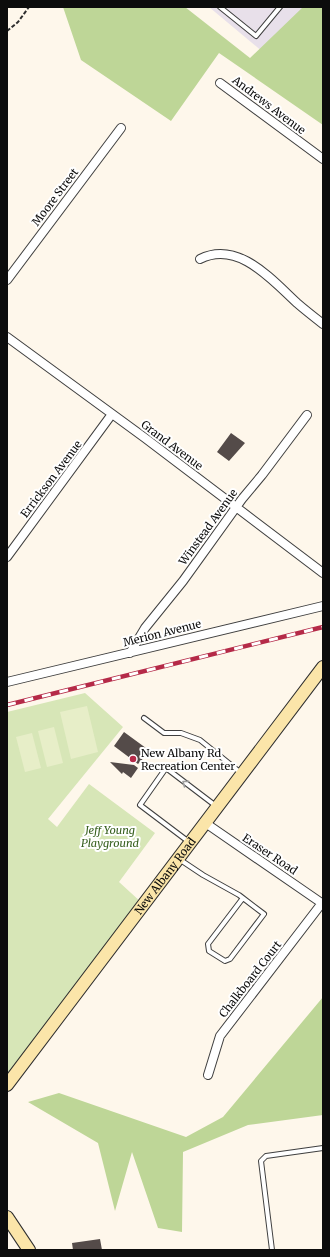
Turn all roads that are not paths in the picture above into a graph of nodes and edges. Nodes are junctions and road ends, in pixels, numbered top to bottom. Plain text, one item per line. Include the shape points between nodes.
1 (220, 7) edge
2 (280, 7) edge
3 (220, 83) dead end
4 (121, 128) dead end
5 (323, 159) edge
6 (200, 259) dead end
7 (7, 280) edge
8 (323, 324) edge
9 (7, 337) edge
10 (112, 414) junction
11 (307, 416) dead end
12 (236, 507) junction
13 (7, 557) edge
14 (323, 573) edge
15 (323, 606) edge
16 (130, 653) junction
17 (322, 671) edge
18 (7, 682) edge
19 (144, 718) dead end
20 (241, 774) junction
21 (216, 806) junction
22 (204, 822) junction
23 (190, 843) junction
24 (178, 859) junction
25 (243, 898) junction
26 (323, 903) edge
27 (208, 1075) dead end
28 (7, 1085) edge
29 (323, 1148) edge
30 (8, 1222) edge
31 (28, 1250) edge
32 (272, 1250) edge

1 - 2 lane via 256,36
3 - 5 street, Andrews Avenue
4 - 7 street, Moore Street
6 - 8 street via 213,254 230,255 244,260 269,275
9 - 10 street, Grand Avenue
10 - 12 street, Grand Avenue
10 - 13 street, Errickson Avenue
11 - 12 street, Winstead Avenue
12 - 14 street, Grand Avenue
12 - 16 street, Winstead Avenue via 183,581 145,628
15 - 16 street, Merion Avenue
16 - 18 street, Merion Avenue
17 - 20 main road, New Albany Road
19 - 20 lane via 164,733 181,733 200,740
20 - 21 main road, New Albany Road
21 - 22 main road, New Albany Road
21 -> 23 lane via 166,768 140,805
22 - 23 main road, New Albany Road
22 - 26 street, Eraser Road
23 - 24 main road, New Albany Road
24 - 25 lane
24 - 28 main road, New Albany Road
25 - 25 lane via 264,914 230,959 225,960 209,951 208,944
26 - 27 street, Chalkboard Court via 220,1036
29 - 32 lane via 266,1156 261,1161
30 - 31 main road

